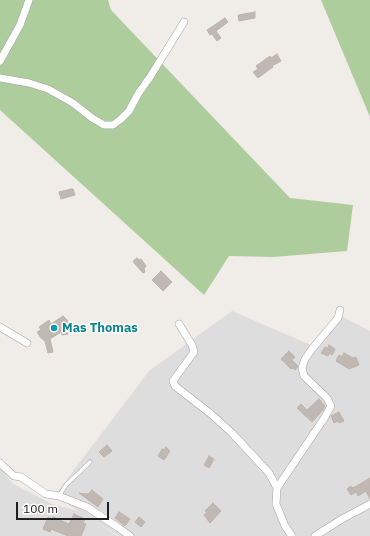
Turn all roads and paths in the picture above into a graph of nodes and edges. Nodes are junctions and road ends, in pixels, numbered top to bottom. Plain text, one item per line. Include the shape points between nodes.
1 (29, 0) edge
2 (184, 22) dead end
3 (0, 61) edge
4 (0, 78) edge
5 (340, 310) dead end
6 (179, 324) dead end
7 (0, 326) edge
8 (27, 344) dead end
9 (0, 462) edge
10 (90, 462) dead end
11 (277, 488) junction
12 (59, 496) junction
13 (370, 504) edge
14 (126, 535) edge
15 (292, 536) edge
16 (316, 536) edge

1 - 3 street via 20,25
2 - 4 street via 129,111 113,125 104,125 48,89
5 - 11 street via 338,318 312,349 302,368 304,376 327,398 330,406
6 - 11 street via 194,352 173,381 232,433 269,473
7 - 8 street
9 - 12 street via 14,476 21,477 46,494
10 - 12 lane via 66,485
11 - 15 street via 276,504
12 - 14 street via 87,507
13 - 16 street

